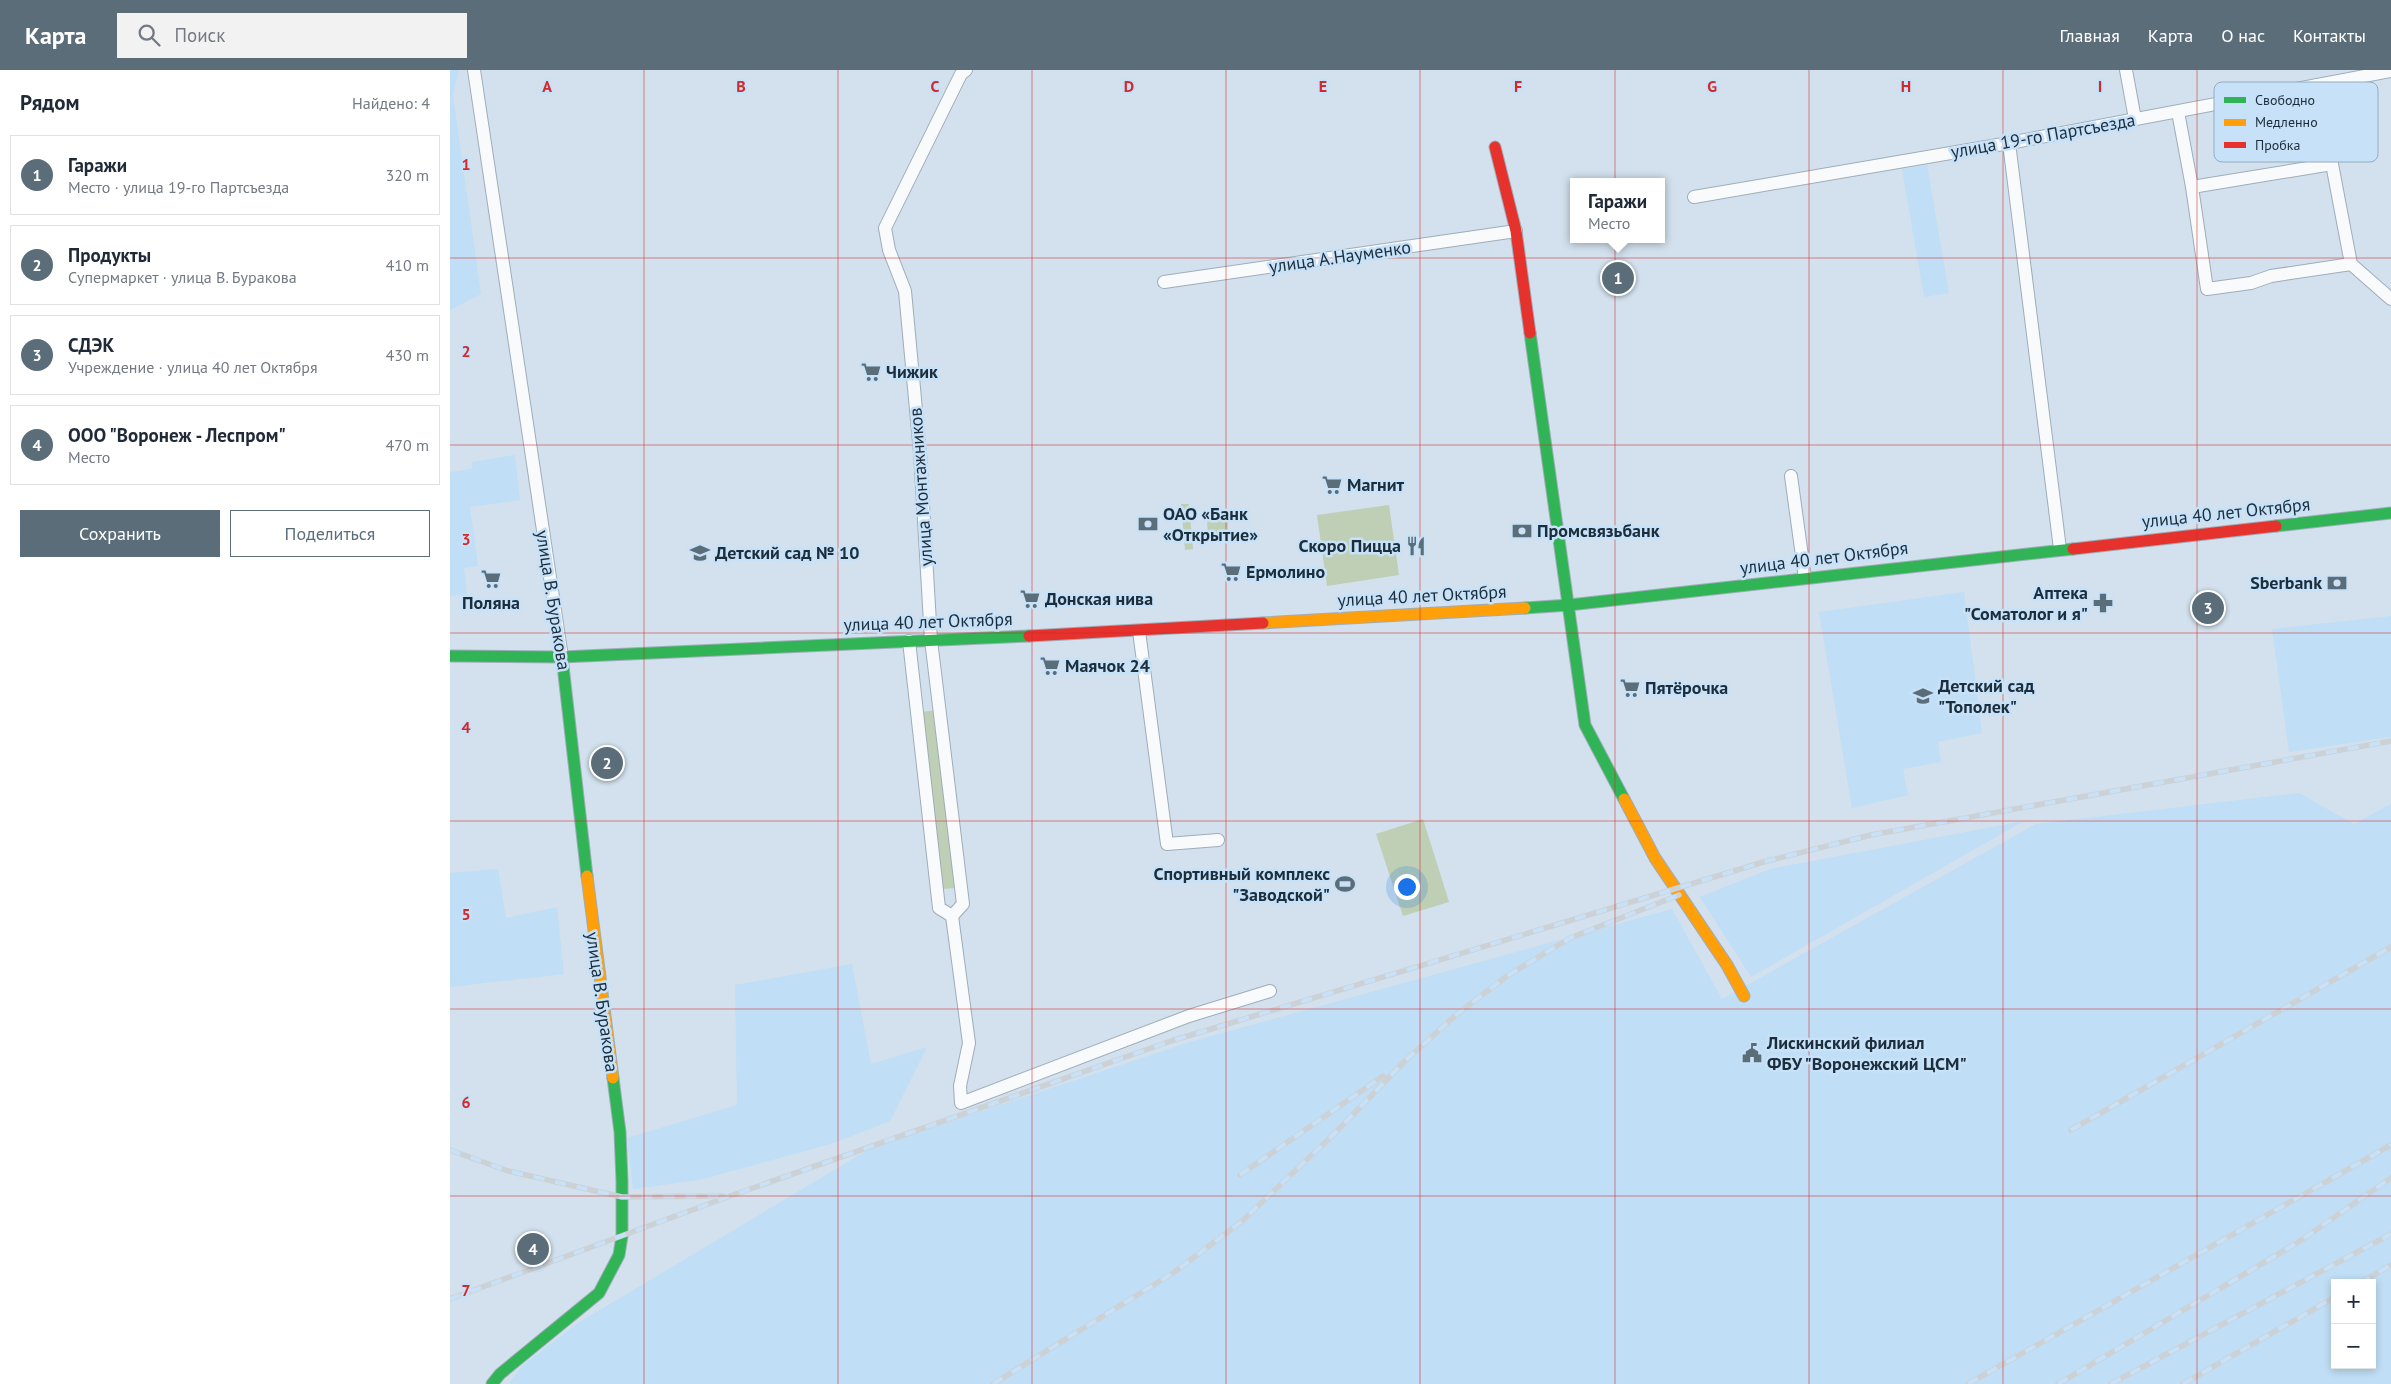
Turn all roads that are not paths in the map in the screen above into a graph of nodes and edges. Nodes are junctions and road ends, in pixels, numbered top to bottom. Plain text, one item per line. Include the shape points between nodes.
1 (474, 70) edge
2 (2126, 70) edge
3 (2391, 71) edge
4 (963, 72) edge
5 (2332, 82) edge
6 (2214, 105) edge
7 (2178, 112) junction
8 (2135, 120) junction
9 (2009, 143) junction
10 (1495, 146) dead end
11 (2332, 164) joint
12 (2192, 187) junction
13 (1694, 197) dead end
14 (1516, 230) junction
15 (2350, 264) junction
16 (1164, 282) dead end
17 (2391, 299) edge
18 (1791, 476) dead end
19 (2391, 513) edge
20 (2060, 549) junction
21 (1806, 578) junction
22 (1568, 605) junction
23 (1139, 630) junction
24 (931, 640) junction
25 (909, 641) junction
26 (450, 656) edge
27 (562, 657) junction
28 (1218, 840) dead end
29 (952, 916) junction
30 (1270, 991) dead end
31 (1744, 996) dead end
32 (492, 1384) edge

1 - 27 street, улица В. Буракова
2 - 8 street
3 - 5 street, улица 19-го Партсъезда
4 - 24 street, улица Монтажников via 885,228 889,250 904,291 920,453
6 - 7 street, улица 19-го Партсъезда
7 - 8 street, улица 19-го Партсъезда
7 - 12 street
8 - 9 street, улица 19-го Партсъезда
9 - 13 street, улица 19-го Партсъезда
9 - 20 street
10 - 14 main road
11 - 12 street
11 - 15 street
12 - 15 street via 2207,289
14 - 16 street, улица А.Науменко
14 - 22 main road
15 - 17 street
18 - 21 street
19 - 20 main road, улица 40 лет Октября
20 - 21 main road, улица 40 лет Октября
21 - 22 main road, улица 40 лет Октября
22 - 23 main road, улица 40 лет Октября
22 - 31 main road via 1585,725 1655,858 1727,965
23 - 24 main road, улица 40 лет Октября
23 - 28 street via 1167,844
24 - 25 main road, улица 40 лет Октября
24 - 29 street, улица Монтажников via 963,904
25 - 27 main road, улица 40 лет Октября
25 - 29 street via 939,908
26 - 27 main road, улица 40 лет Октября
27 - 32 main road, улица В. Буракова via 595,948 620,1132 620,1256 599,1293 506,1368
29 - 30 street via 969,1043 960,1086 961,1103 1189,1016

